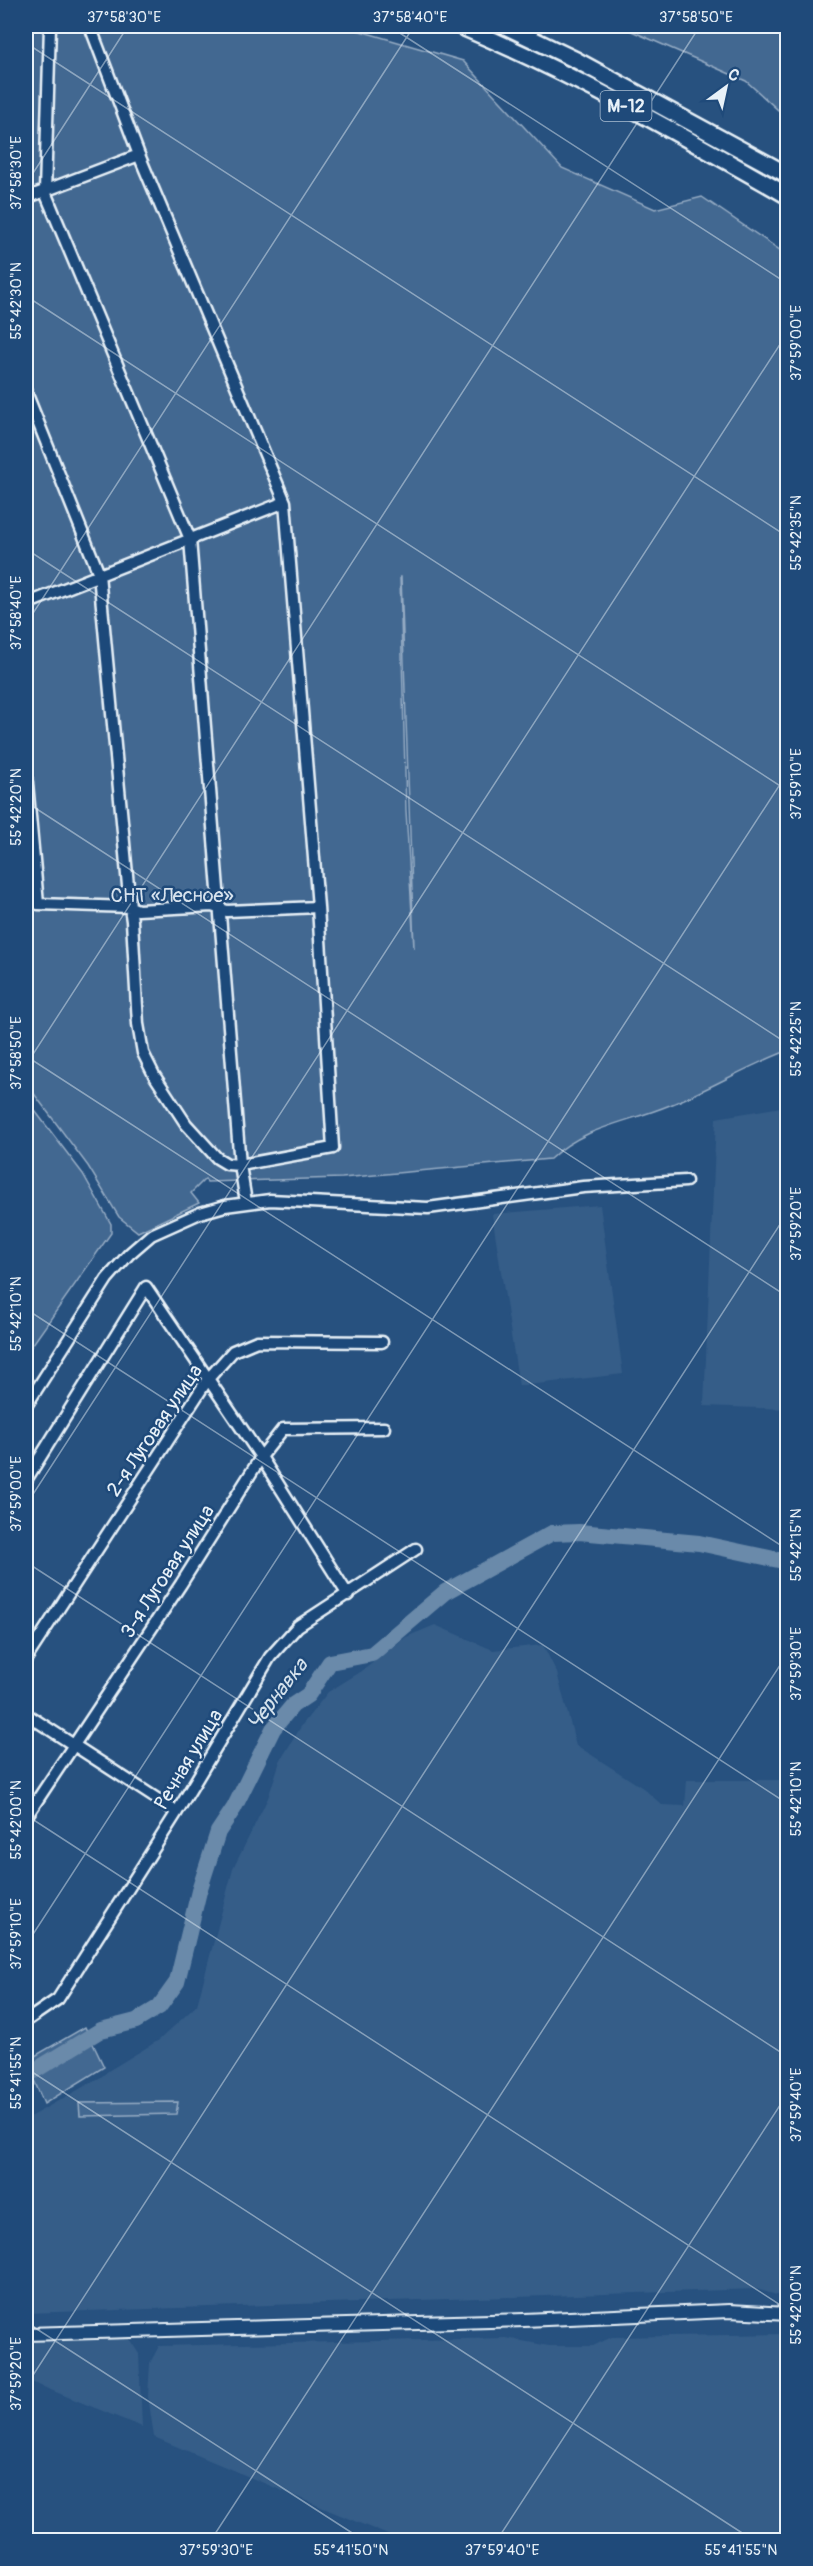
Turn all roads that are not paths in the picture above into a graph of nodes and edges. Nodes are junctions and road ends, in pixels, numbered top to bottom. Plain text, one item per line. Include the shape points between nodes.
1 (50, 26) edge
2 (90, 26) edge
3 (460, 26) edge
4 (505, 26) edge
5 (139, 155) junction
6 (788, 175) edge
7 (45, 192) junction
8 (788, 196) edge
9 (26, 198) edge
10 (26, 392) edge
11 (285, 502) junction
12 (189, 539) junction
13 (99, 574) junction
14 (26, 604) edge
15 (26, 772) edge
16 (26, 900) edge
17 (38, 904) junction
18 (130, 907) junction
19 (318, 907) junction
20 (220, 908) junction
21 (240, 1165) junction
22 (686, 1181) dead end
23 (246, 1202) junction
24 (382, 1342) dead end
25 (208, 1379) junction
26 (26, 1406) edge
27 (384, 1428) dead end
28 (261, 1457) junction
29 (26, 1480) edge
30 (416, 1549) dead end
31 (348, 1595) junction
32 (26, 1659) edge
33 (26, 1714) edge
34 (72, 1745) junction
35 (177, 1812) junction
36 (26, 1817) edge
37 (26, 2021) edge
38 (788, 2314) edge
39 (26, 2334) edge

1 - 7 street
2 - 5 street
3 - 8 highway, М-12 via 658,123
4 - 6 highway, М-12
5 - 7 street
5 - 11 street
7 - 9 street
7 - 12 street
10 - 13 street
11 - 12 street
11 - 19 street
12 - 13 street
12 - 20 street
13 - 14 street
13 - 18 street
15 - 17 street
16 - 17 street
17 - 18 street
18 - 20 street
18 - 21 street via 143,1053 186,1124 217,1158
19 - 20 street via 227,911
19 - 21 street via 333,1148
20 - 21 street
21 - 23 street
22 - 23 street via 583,1187 428,1209 293,1200
23 - 26 street via 200,1213 165,1227 139,1244 107,1279
24 - 25 street, 2-я Луговая улица via 257,1341 233,1351
25 - 28 street
25 - 29 street via 146,1287
25 - 32 street, 2-я Луговая улица
27 - 28 street, 3-я Луговая улица via 284,1429
28 - 31 street
28 - 34 street, 3-я Луговая улица
30 - 31 street, Речная улица
31 - 35 street, Речная улица via 298,1626 270,1658
33 - 34 street
34 - 35 street
34 - 36 street, 3-я Луговая улица
35 - 37 street, Речная улица via 58,1999
38 - 39 main road via 729,2311

